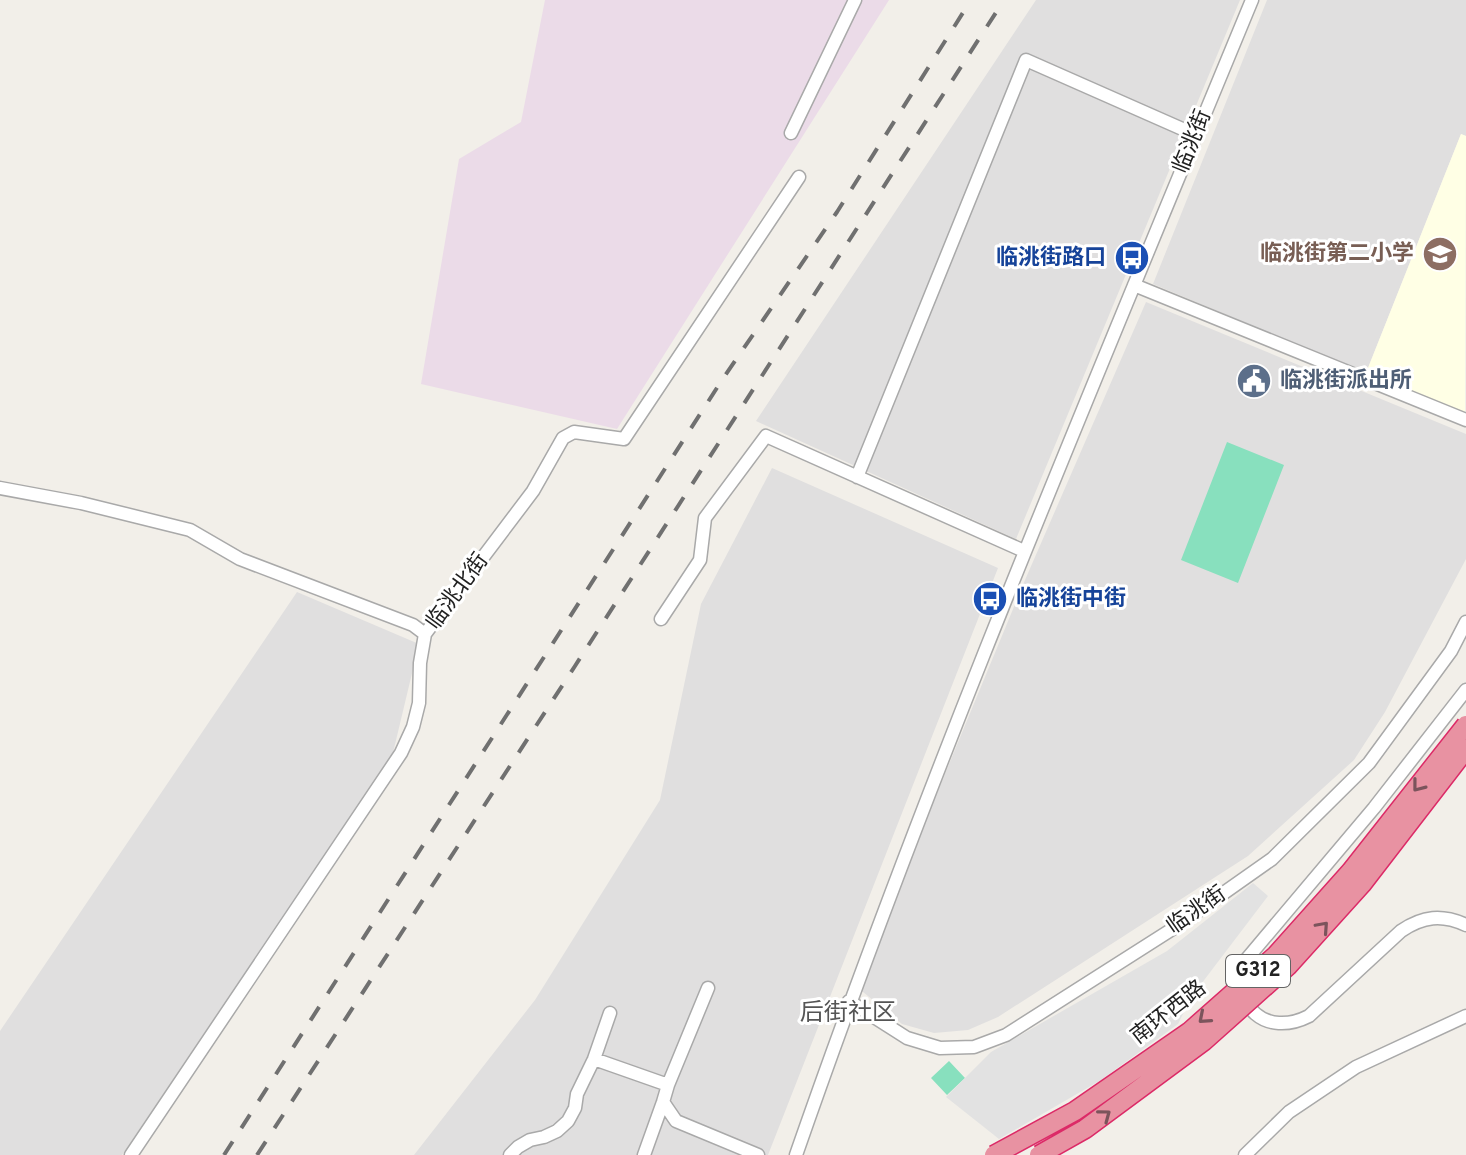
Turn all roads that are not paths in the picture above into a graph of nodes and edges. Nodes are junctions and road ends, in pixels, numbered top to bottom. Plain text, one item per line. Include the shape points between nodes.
1 (855, 0) edge
2 (1252, 0) edge
3 (791, 133) dead end
4 (1196, 135) junction
5 (799, 177) dead end
6 (1134, 285) junction
7 (1466, 420) edge
8 (857, 477) junction
9 (0, 488) edge
10 (1024, 551) junction
11 (661, 619) dead end
12 (1466, 622) edge
13 (425, 634) junction
14 (1466, 690) edge
15 (1466, 725) edge
16 (1466, 749) edge
17 (1466, 925) edge
18 (708, 988) dead end
19 (849, 1001) junction
20 (610, 1013) dead end
21 (1466, 1016) edge
22 (594, 1059) junction
23 (668, 1085) junction
24 (663, 1102) junction
25 (723, 1149) edge
26 (131, 1155) edge
27 (510, 1155) edge
28 (644, 1155) edge
29 (758, 1155) edge
30 (796, 1155) edge
31 (994, 1155) edge
32 (1039, 1155) edge
33 (1245, 1155) edge

1 - 3 street
2 - 4 street, 临洮街
4 - 6 street, 临洮街
4 - 8 street via 1026,60
5 - 13 street, 临洮北街 via 624,439 574,432 563,438 533,491
6 - 7 street
6 - 10 street, 临洮街
8 - 10 street
8 - 11 street via 766,436 705,518 700,560
9 - 13 street via 190,530 240,559
10 - 19 street, 临洮街
12 - 19 street, 临洮街 via 1451,651 1369,763 1272,859 1006,1035 974,1047 940,1048 907,1038
13 - 26 street, 临洮北街 via 419,703 401,753
14 - 17 street via 1245,961 1241,990 1246,1003 1267,1022 1296,1023 1415,921 1449,918
15 -> 31 highway, 南环西路 / G312, bridge via 1351,871 1276,955 1189,1032 1075,1111
32 -> 16 highway, 南环西路 / G312, bridge via 1085,1129 1204,1041 1288,966 1362,884
18 - 23 street
19 - 30 street, 临洮街
20 - 22 street
21 - 33 street via 1356,1067 1289,1112
22 - 23 street
22 - 27 street via 568,1121
23 - 24 street
24 - 25 street via 676,1121
24 - 28 street
25 - 29 street

